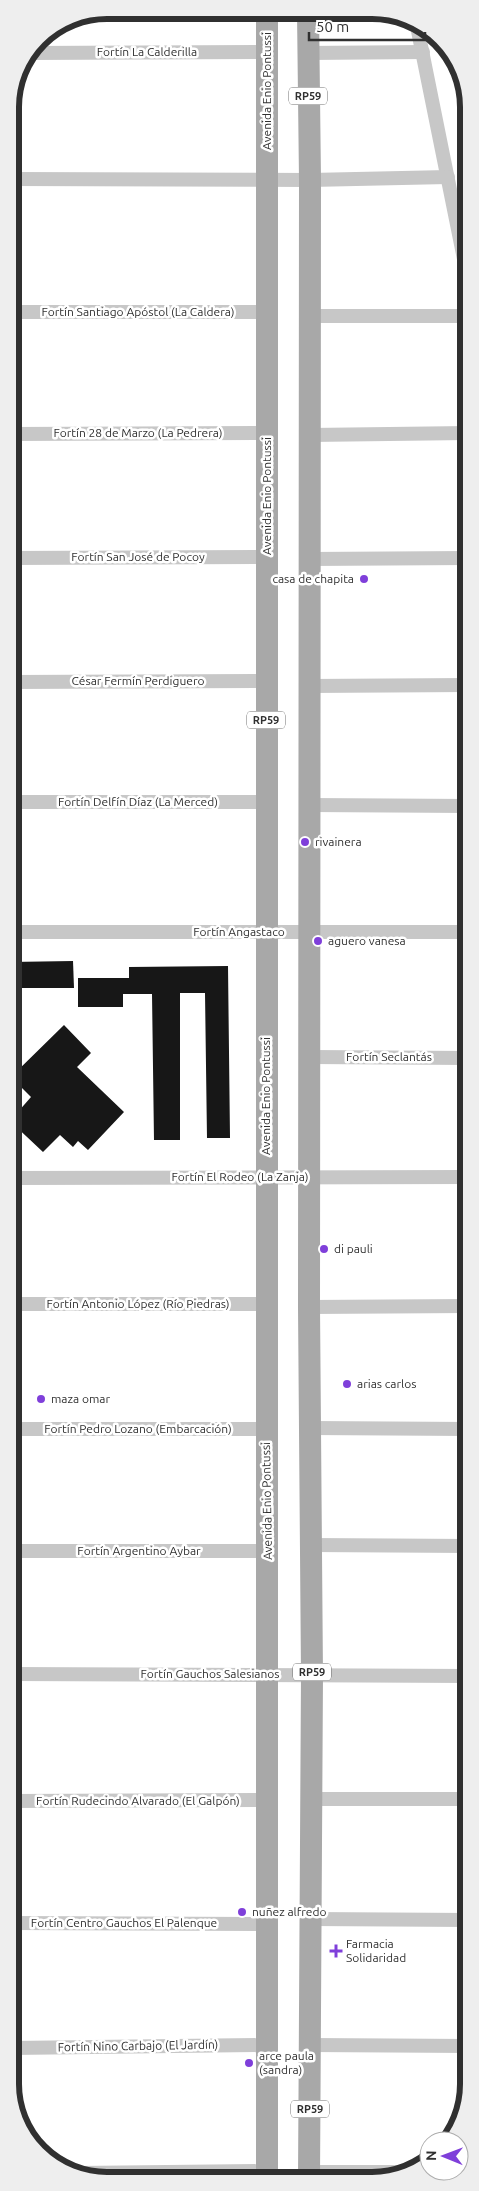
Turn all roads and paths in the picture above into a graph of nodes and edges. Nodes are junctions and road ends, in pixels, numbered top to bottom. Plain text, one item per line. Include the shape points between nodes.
1 (267, 19) edge
2 (308, 19) edge
3 (418, 32) edge
4 (267, 52) junction
5 (423, 52) junction
6 (37, 53) edge
7 (308, 53) junction
8 (448, 176) junction
9 (19, 179) edge
10 (267, 180) junction
11 (310, 180) junction
12 (460, 238) edge
13 (19, 312) edge
14 (267, 312) junction
15 (309, 316) junction
16 (460, 316) edge
17 (267, 433) junction
18 (460, 433) edge
19 (19, 434) edge
20 (310, 435) junction
21 (267, 557) junction
22 (19, 558) edge
23 (460, 558) edge
24 (309, 559) junction
25 (266, 681) junction
26 (19, 682) edge
27 (460, 685) edge
28 (309, 686) junction
29 (19, 802) edge
30 (266, 802) junction
31 (310, 805) junction
32 (460, 806) edge
33 (19, 932) edge
34 (266, 932) junction
35 (310, 932) junction
36 (460, 932) edge
37 (310, 1057) junction
38 (460, 1058) edge
39 (309, 1177) junction
40 (460, 1177) edge
41 (19, 1178) edge
42 (266, 1178) junction
43 (19, 1304) edge
44 (266, 1304) junction
45 (460, 1306) edge
46 (309, 1307) junction
47 (310, 1428) junction
48 (19, 1429) edge
49 (266, 1429) junction
50 (460, 1430) edge
51 (311, 1546) junction
52 (460, 1546) edge
53 (19, 1551) edge
54 (268, 1551) junction
55 (19, 1674) edge
56 (267, 1674) junction
57 (312, 1675) junction
58 (460, 1676) edge
59 (312, 1799) junction
60 (460, 1799) edge
61 (266, 1800) junction
62 (19, 1801) edge
63 (311, 1919) junction
64 (460, 1920) edge
65 (19, 1923) edge
66 (267, 1924) junction
67 (266, 2045) junction
68 (310, 2045) junction
69 (460, 2046) edge
70 (19, 2048) edge
71 (266, 2172) edge
72 (309, 2172) edge

1 - 4 main road, Avenida Enio Pontussi / RP59
2 - 7 main road, RP59
3 - 5 street
4 - 6 street, Fortín La Calderilla
4 - 10 main road, Avenida Enio Pontussi / RP59
5 - 7 street
5 - 8 street
7 - 11 main road, RP59
8 - 11 street
8 - 12 street
9 - 10 street
10 - 11 street
10 - 14 main road, Avenida Enio Pontussi / RP59
11 - 15 main road, RP59
13 - 14 street, Fortín Santiago Apóstol (La Caldera)
14 - 17 main road, Avenida Enio Pontussi / RP59
15 - 16 street
15 - 20 main road, RP59
17 - 19 street, Fortín 28 de Marzo (La Pedrera)
17 - 21 main road, Avenida Enio Pontussi / RP59
18 - 20 street
20 - 24 main road, RP59
21 - 22 street, Fortín San José de Pocoy
21 - 25 main road, Avenida Enio Pontussi / RP59
23 - 24 street
24 - 28 main road, RP59
25 - 26 street, César Fermín Perdiguero
25 - 30 main road, Avenida Enio Pontussi / RP59
27 - 28 street
28 - 31 main road, RP59
29 - 30 street, Fortín Delfín Díaz (La Merced)
30 - 34 main road, Avenida Enio Pontussi / RP59
31 - 32 street
31 - 35 main road, RP59
33 - 34 street, Fortín Angastaco
34 - 35 street, Fortín Angastaco
34 - 42 main road, Avenida Enio Pontussi / RP59
35 - 36 street, Fortín Angastaco
35 - 37 main road, RP59
37 - 38 street, Fortín Seclantás
37 - 39 main road, RP59
39 - 40 street, Fortín El Rodeo (La Zanja)
39 - 42 street, Fortín El Rodeo (La Zanja)
39 - 46 main road, RP59
41 - 42 street, Fortín El Rodeo (La Zanja)
42 - 44 main road, Avenida Enio Pontussi / RP59
43 - 44 street, Fortín Antonio López (Río Piedras)
44 - 49 main road, Avenida Enio Pontussi / RP59
45 - 46 street
46 - 47 main road, RP59
47 - 50 street
47 - 51 main road, RP59
48 - 49 street, Fortín Pedro Lozano (Embarcación)
49 - 54 main road, Avenida Enio Pontussi / RP59
51 - 52 street
51 - 57 main road, RP59
53 - 54 street, Fortín Argentino Aybar
54 - 56 main road, Avenida Enio Pontussi / RP59
55 - 56 street, Fortín Gauchos Salesianos
56 - 57 street, Fortín Gauchos Salesianos
56 - 61 main road, Avenida Enio Pontussi / RP59
57 - 58 street, Fortín Gauchos Salesianos
57 - 59 main road, RP59
59 - 60 street
59 - 63 main road, RP59
61 - 62 street, Fortín Rudecindo Alvarado (El Galpón)
61 - 66 main road, Avenida Enio Pontussi / RP59
63 - 64 street
63 - 68 main road, RP59
65 - 66 street, Fortín Centro Gauchos El Palenque
66 - 67 main road, Avenida Enio Pontussi / RP59
67 - 70 street, Fortín Nino Carbajo (El Jardín)
67 - 71 main road, Avenida Enio Pontussi / RP59
68 - 69 street
68 - 72 main road, RP59

